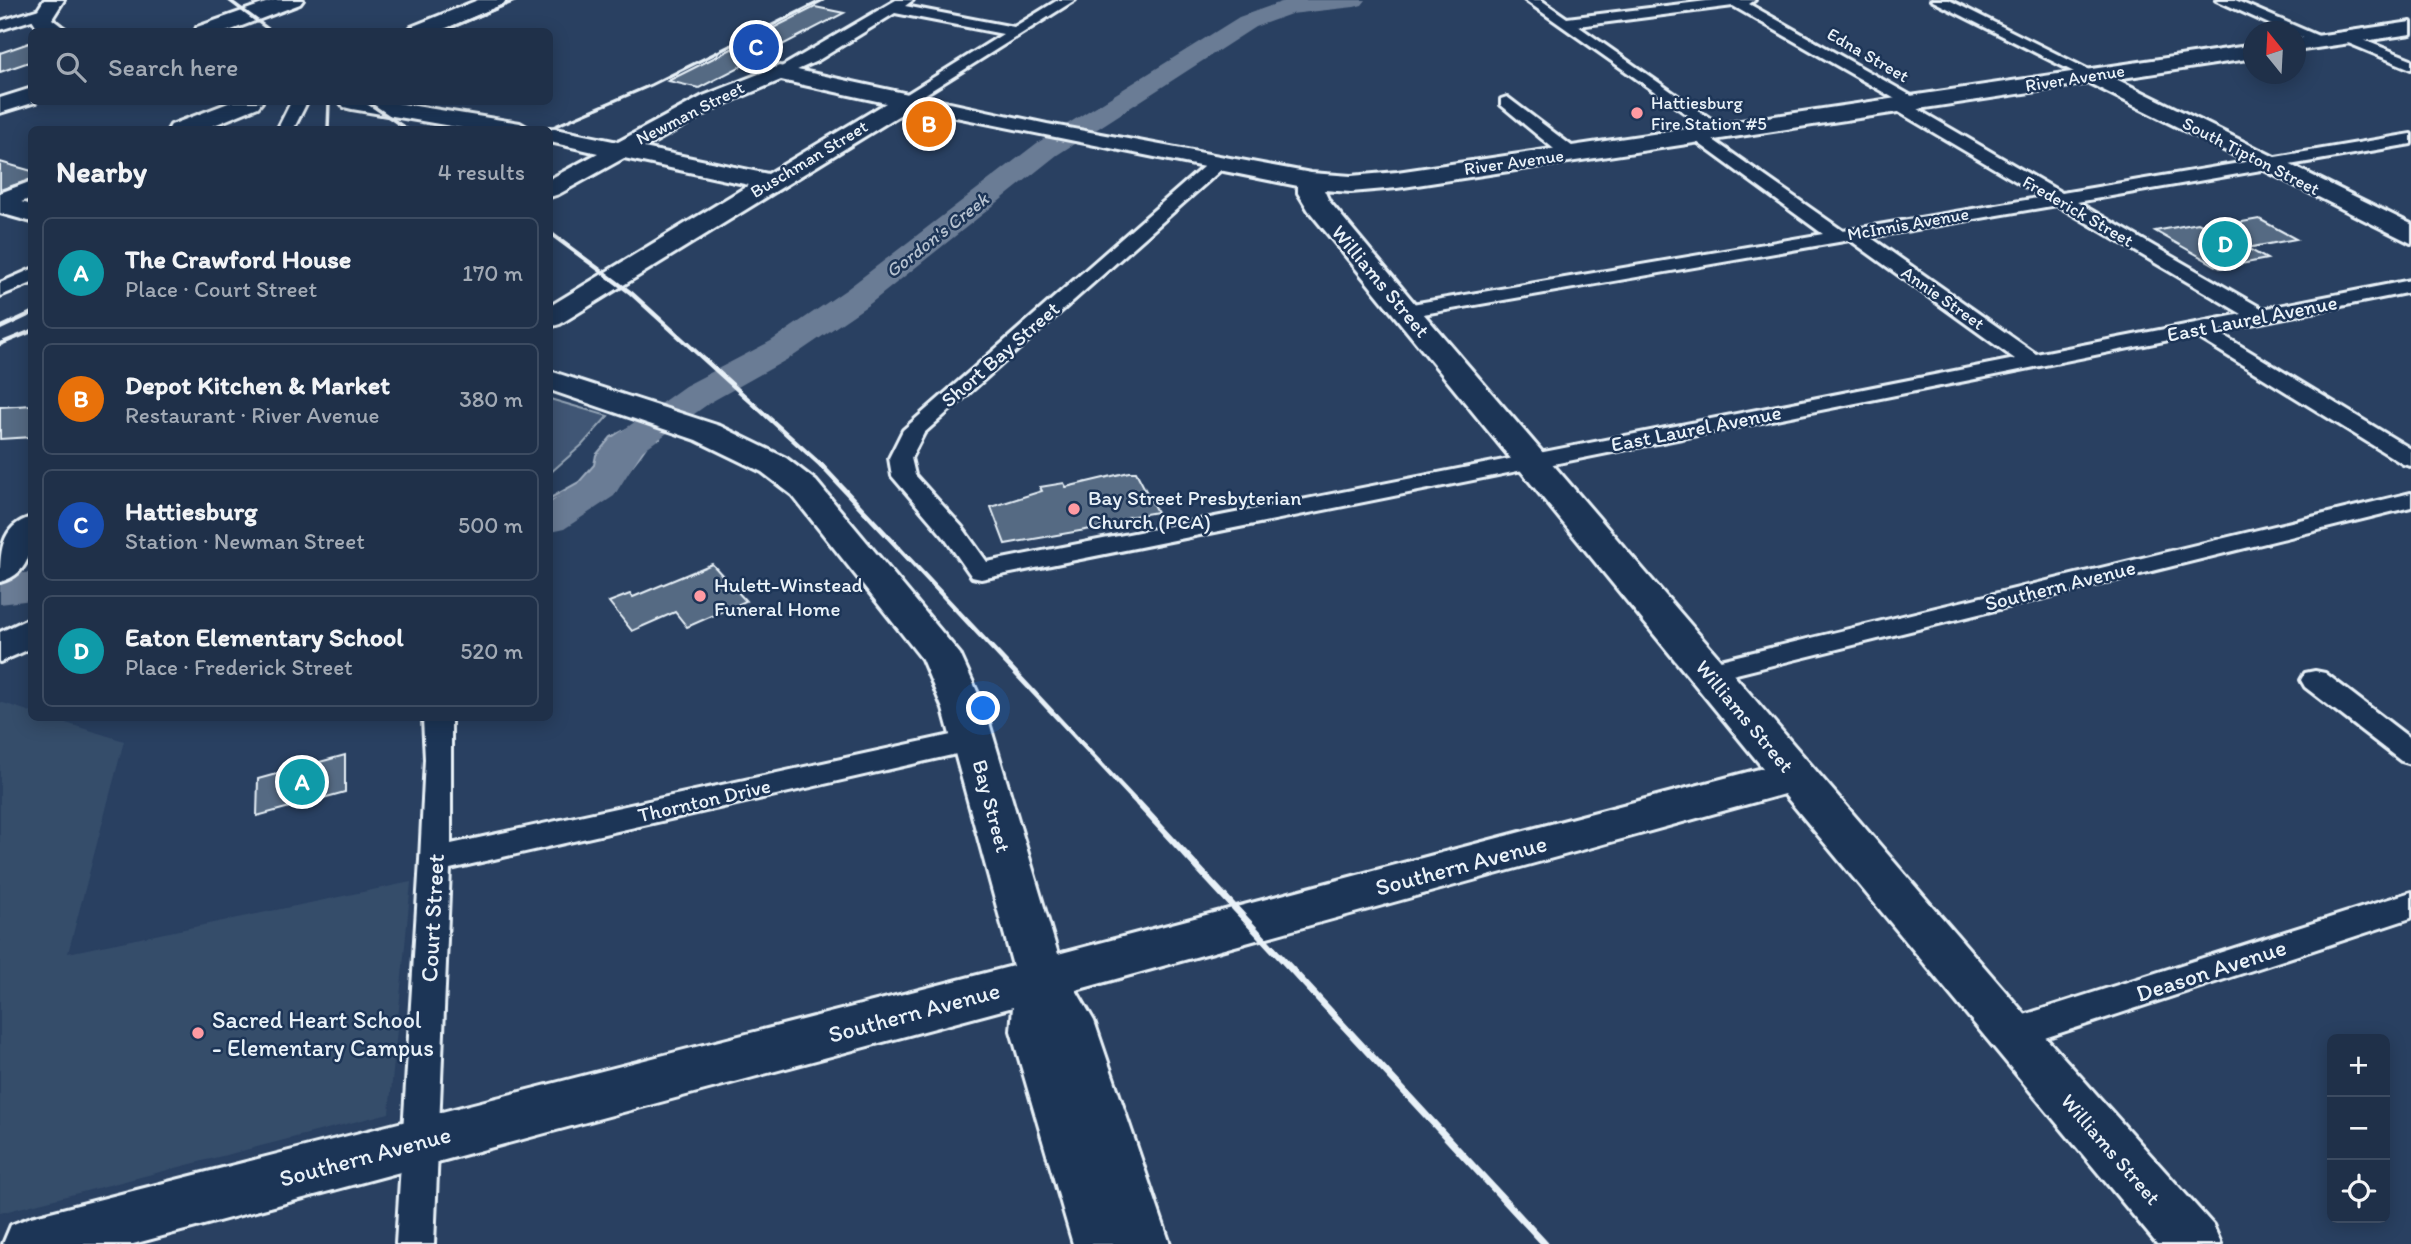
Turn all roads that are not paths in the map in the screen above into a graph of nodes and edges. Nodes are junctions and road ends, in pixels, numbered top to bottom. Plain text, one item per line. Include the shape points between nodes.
1 (293, 0) edge
2 (496, 0) edge
3 (906, 0) edge
4 (1068, 0) edge
5 (1532, 0) edge
6 (1938, 0) edge
7 (2223, 0) edge
8 (1738, 1) edge
9 (50, 6) edge
10 (892, 8) junction
11 (1564, 23) junction
12 (0, 26) edge
13 (52, 28) edge
14 (216, 28) edge
15 (429, 28) edge
16 (2411, 28) edge
17 (1015, 32) junction
18 (2346, 37) junction
19 (2323, 41) junction
20 (2306, 43) edge
21 (2243, 52) edge
22 (2411, 64) edge
23 (779, 73) junction
24 (2091, 75) junction
25 (28, 96) edge
26 (908, 100) junction
27 (1507, 102) dead end
28 (1904, 104) junction
29 (242, 105) edge
30 (298, 105) edge
31 (370, 105) edge
32 (0, 106) edge
33 (190, 126) edge
34 (287, 126) edge
35 (496, 126) edge
36 (1709, 133) junction
37 (553, 136) edge
38 (2411, 138) edge
39 (621, 148) junction
40 (1571, 154) junction
41 (2266, 163) junction
42 (1217, 164) junction
43 (1311, 181) junction
44 (769, 182) junction
45 (553, 187) edge
46 (28, 191) edge
47 (2056, 198) junction
48 (0, 203) edge
49 (28, 213) edge
50 (1845, 235) junction
51 (2411, 235) edge
52 (28, 277) edge
53 (2411, 286) edge
54 (0, 290) edge
55 (1406, 311) junction
56 (553, 316) edge
57 (2260, 316) junction
58 (2198, 329) junction
59 (2034, 362) junction
60 (553, 381) edge
61 (2411, 459) edge
62 (1532, 460) junction
63 (2411, 500) edge
64 (28, 533) edge
65 (3, 566) edge
66 (981, 571) joint
67 (28, 632) edge
68 (0, 649) edge
69 (1708, 672) junction
70 (2315, 680) dead end
71 (437, 721) edge
72 (974, 740) junction
73 (2411, 754) edge
74 (1795, 775) junction
75 (435, 860) junction
76 (2411, 905) edge
77 (1041, 979) junction
78 (2011, 1034) junction
79 (422, 1141) junction
80 (31, 1244) edge
81 (415, 1244) edge
82 (1101, 1244) edge
83 (1142, 1244) edge
84 (2193, 1244) edge

1 - 14 main road
2 - 15 main road
3 - 10 street, Newman Street
4 - 17 street, Buschman Street
5 - 11 street, Annie Street
6 - 24 street
7 - 19 street
8 - 11 street
8 - 28 street, Edna Street
9 - 12 street
9 - 13 main road via 43,23
10 - 17 street
10 - 23 street, Newman Street
11 - 36 street, Annie Street
16 - 18 main road
17 - 26 street, Buschman Street
18 - 19 main road
18 - 22 street
19 - 20 main road
21 - 24 main road, River Avenue
23 - 26 main road, River Avenue
23 - 39 main road, Newman Street via 728,92
24 - 28 main road, River Avenue
24 - 41 main road, South Tipton Street
25 - 32 main road
26 - 42 main road, River Avenue
26 - 44 main road, Buschman Street
27 - 40 street
28 - 36 main road, River Avenue
28 - 47 street, Frederick Street
29 - 33 main road
30 - 34 street
31 - 35 main road
36 - 40 main road, River Avenue
36 - 50 street, Annie Street
37 - 39 main road
38 - 41 street, McInnis Avenue
39 - 44 main road
39 - 45 main road, Newman Street
40 - 43 main road, River Avenue via 1386,181
41 - 47 street, McInnis Avenue
41 - 51 main road, South Tipton Street
42 - 43 main road, River Avenue
42 - 66 street, Short Bay Street via 907,440 900,458 904,477
43 - 55 main road, Williams Street via 1318,205
44 - 56 main road, Buschman Street
46 - 48 main road
47 - 50 street, McInnis Avenue
47 - 57 street, Frederick Street
48 - 49 main road
50 - 55 street, McInnis Avenue
50 - 59 street, Annie Street
52 - 54 street
53 - 57 street, East Laurel Avenue
55 - 62 main road, Williams Street
57 - 58 street, East Laurel Avenue
58 - 59 street, East Laurel Avenue
58 - 61 street
59 - 62 street, East Laurel Avenue
60 - 72 main road, Bay Street via 755,453 804,488 940,654
62 - 66 street, East Laurel Avenue
62 - 69 main road, Williams Street
63 - 69 street, Southern Avenue
64 - 65 main road
67 - 68 main road
69 - 74 main road, Williams Street
70 - 73 street
71 - 75 street, Court Street
72 - 75 street, Thornton Drive
72 - 77 main road, Bay Street
74 - 77 main road, Southern Avenue
74 - 78 main road, Williams Street
75 - 79 street, Court Street
76 - 78 street, Deason Avenue
77 - 79 main road, Southern Avenue
77 - 82 main road, Bay Street via 1036,1031
77 - 83 main road, Bay Street via 1069,1021
78 - 84 main road, Williams Street
79 - 80 main road, Southern Avenue
79 - 81 street, Court Street

